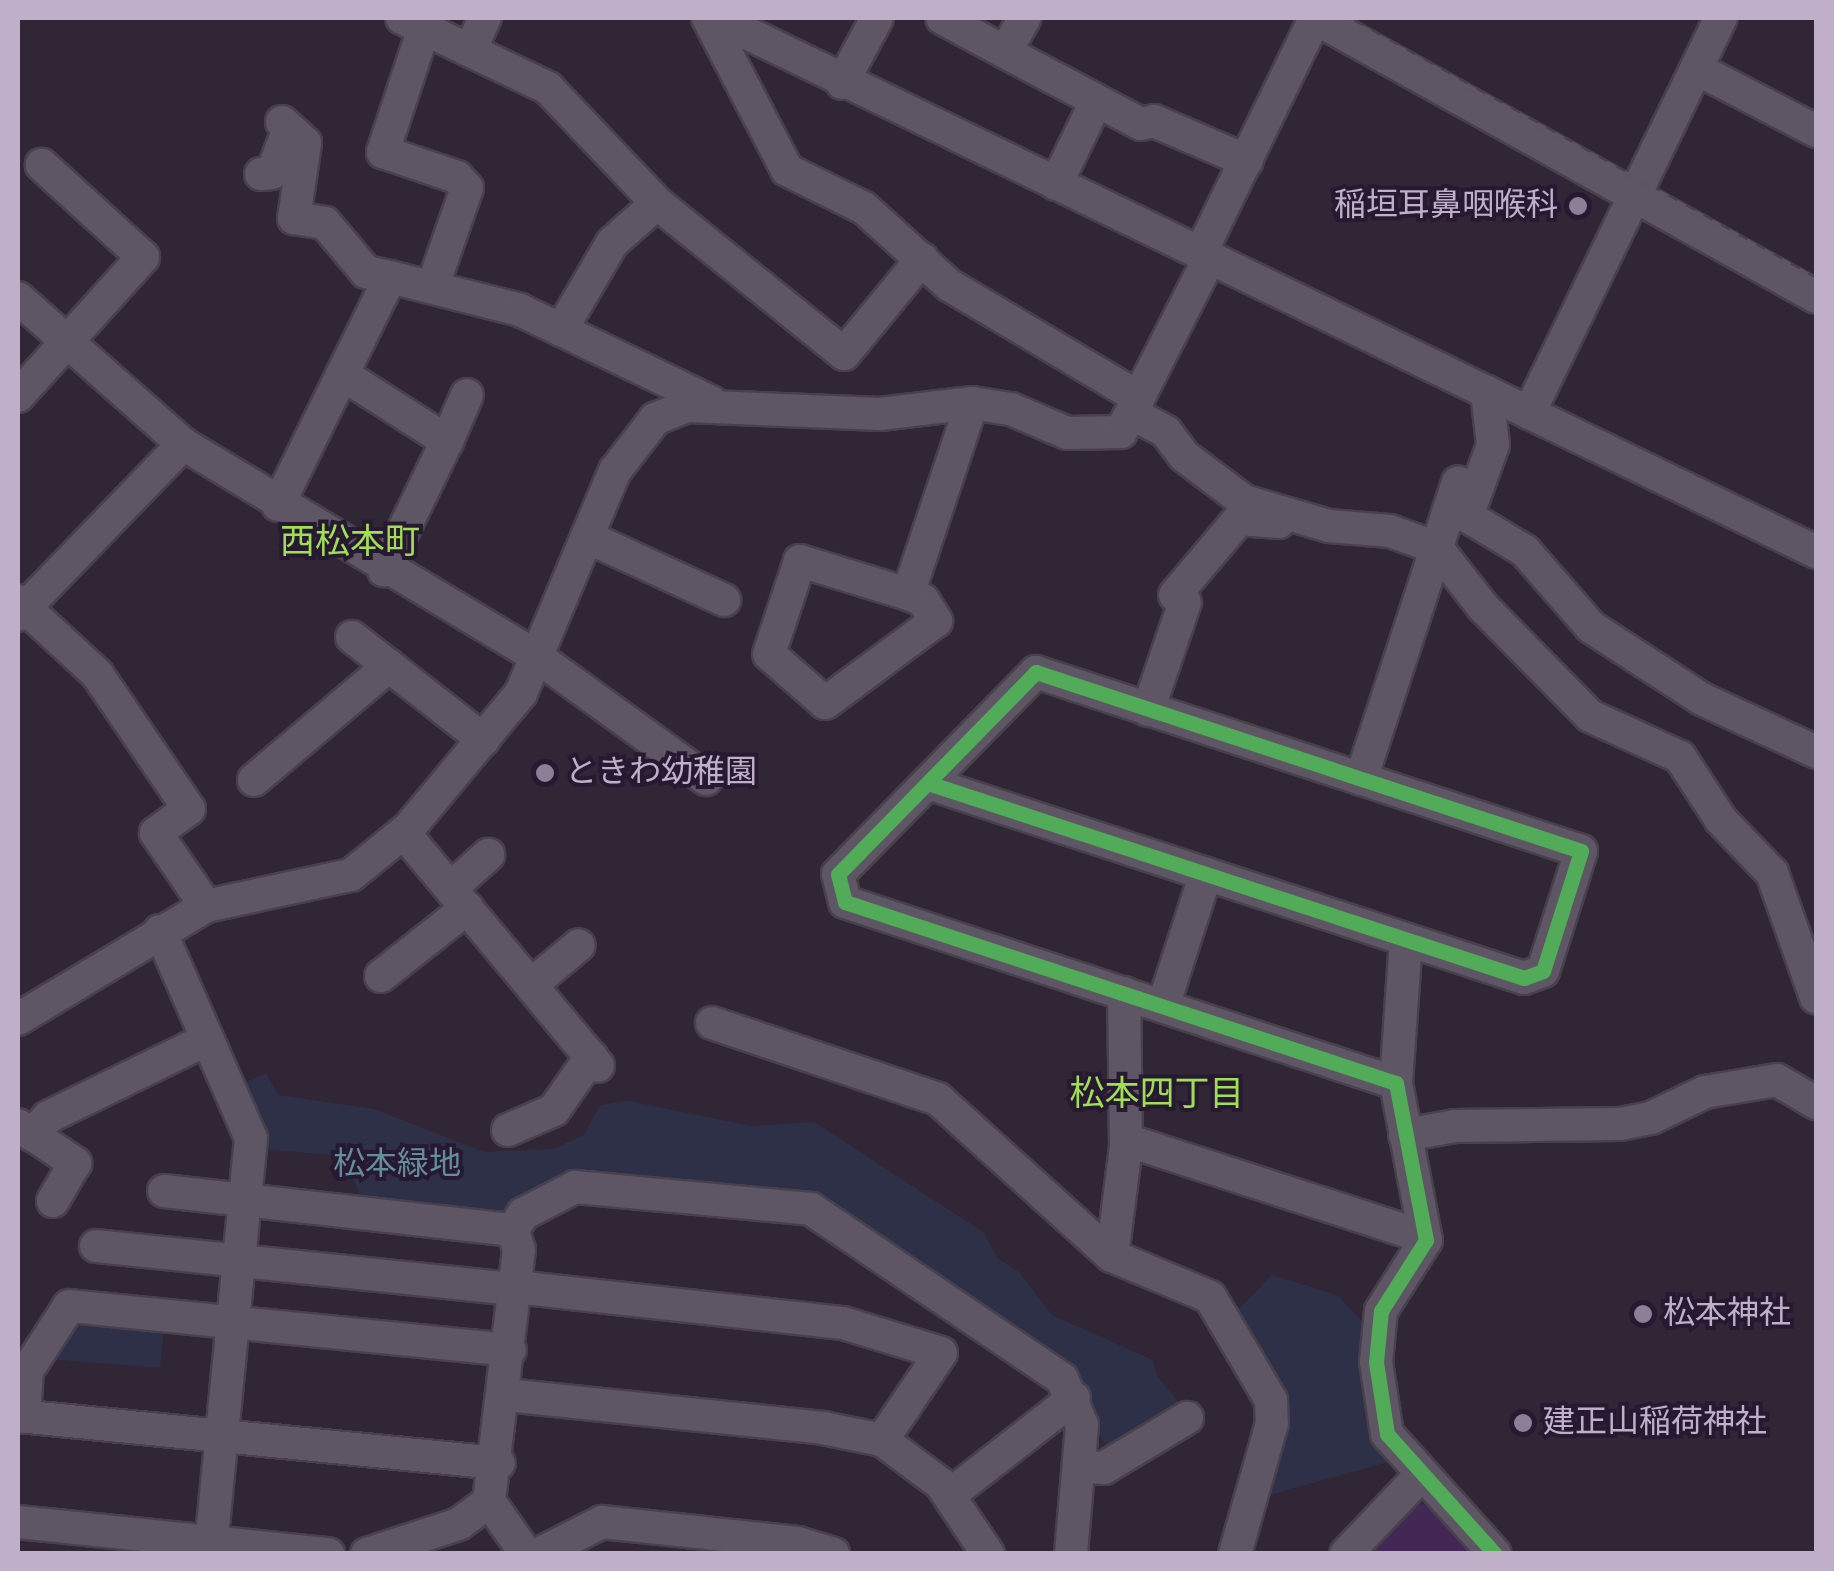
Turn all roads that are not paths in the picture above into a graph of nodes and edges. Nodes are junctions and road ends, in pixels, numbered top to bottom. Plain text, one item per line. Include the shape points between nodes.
1 (485, 18) edge
2 (712, 18) edge
3 (877, 18) edge
4 (942, 18) edge
5 (1024, 18) edge
6 (1721, 18) edge
7 (413, 23) edge
8 (470, 51) junction
9 (1005, 52) junction
10 (1697, 68) junction
11 (842, 83) junction
12 (1096, 102) junction
13 (1816, 131) edge
14 (1246, 160) junction
15 (42, 165) dead end
16 (261, 174) dead end
17 (1056, 184) junction
18 (1637, 196) junction
19 (657, 203) junction
20 (1206, 255) junction
21 (922, 259) junction
22 (390, 277) junction
23 (433, 285) junction
24 (1816, 297) edge
25 (18, 298) edge
26 (561, 330) junction
27 (67, 342) junction
28 (342, 374) junction
29 (1487, 392) junction
30 (18, 396) edge
31 (467, 396) dead end
32 (972, 403) junction
33 (718, 404) junction
34 (1135, 406) junction
35 (1529, 413) junction
36 (447, 441) junction
37 (183, 444) junction
38 (278, 505) junction
39 (1476, 521) junction
40 (588, 537) junction
41 (1816, 552) edge
42 (1436, 553) junction
43 (384, 570) junction
44 (1460, 579) junction
45 (908, 594) junction
46 (724, 600) dead end
47 (20, 608) edge
48 (352, 637) dead end
49 (536, 656) junction
50 (389, 666) junction
51 (1148, 710) junction
52 (484, 740) junction
53 (1816, 752) edge
54 (706, 779) dead end
55 (1361, 779) junction
56 (254, 780) dead end
57 (928, 783) junction
58 (404, 832) junction
59 (488, 856) dead end
60 (1206, 874) junction
61 (459, 898) junction
62 (206, 906) junction
63 (160, 930) junction
64 (1406, 939) junction
65 (570, 944) dead end
66 (382, 976) dead end
67 (527, 979) junction
68 (1124, 993) junction
69 (1816, 997) edge
70 (1163, 1006) junction
71 (18, 1019) edge
72 (712, 1023) dead end
73 (204, 1041) junction
74 (1396, 1083) junction
75 (1816, 1102) edge
76 (25, 1130) edge
77 (508, 1130) dead end
78 (1406, 1135) junction
79 (1126, 1140) junction
80 (164, 1191) dead end
81 (246, 1198) junction
82 (53, 1201) dead end
83 (512, 1230) junction
84 (1425, 1237) junction
85 (96, 1246) dead end
86 (1112, 1256) junction
87 (240, 1261) junction
88 (515, 1288) junction
89 (969, 1314) junction
90 (234, 1322) junction
91 (510, 1350) junction
92 (941, 1354) junction
93 (506, 1395) junction
94 (1074, 1398) junction
95 (21, 1416) edge
96 (1187, 1418) dead end
97 (222, 1435) junction
98 (882, 1440) junction
99 (498, 1462) junction
100 (1080, 1466) junction
101 (1422, 1474) junction
102 (951, 1494) junction
103 (490, 1502) junction
104 (18, 1522) edge
105 (211, 1547) edge
106 (328, 1554) edge
107 (366, 1554) edge
108 (526, 1554) edge
109 (539, 1554) edge
110 (833, 1554) edge
111 (988, 1554) edge
112 (1072, 1554) edge
113 (1235, 1554) edge
114 (1346, 1554) edge
115 (1495, 1554) edge

1 - 8 street
2 - 11 street
2 - 21 street via 787,170 864,208
3 - 11 street
4 - 9 street
5 - 9 street
6 - 10 street
7 - 8 street
7 - 23 street via 383,152 457,176 467,188
8 - 19 street via 548,88
9 - 12 street
10 - 13 street
10 - 18 street
11 - 17 street
12 - 14 street
12 - 17 street
14 - 18 street via 1315,18
14 - 20 street
15 - 27 street via 144,257
16 - 22 street via 272,173 285,127 304,144 294,218 325,223 366,272
17 - 20 street
18 - 24 street
18 - 35 street
19 - 21 street via 844,354
19 - 26 street via 612,243
20 - 29 street
20 - 34 street
21 - 34 street via 949,285
22 - 23 street
22 - 28 street
23 - 26 street via 520,310
25 - 27 street
26 - 33 street
27 - 30 street
27 - 37 street
28 - 36 street
28 - 38 street
29 - 35 street
29 - 39 street via 1492,445 1467,516
29 - 42 street
31 - 36 street
32 - 33 street via 880,414
32 - 34 street via 1089,435 1121,432
32 - 45 street
33 - 40 street via 688,406 644,428 615,472
34 - 42 street via 1184,456 1244,501 1329,526 1390,531
35 - 41 street
36 - 43 street
37 - 38 street
37 - 47 street
38 - 43 street
39 - 44 street
39 - 53 street via 1526,550 1590,627 1702,698
40 - 46 street
40 - 49 street
42 - 44 street
42 - 51 street via 1239,519 1180,598
42 - 55 street
43 - 49 street
44 - 69 street via 1590,716 1680,756 1721,820 1772,873
45 - 45 street via 800,561 770,654 826,704 936,622 922,600
47 - 62 street via 97,674 189,810 156,833
48 - 50 street
49 - 52 street via 521,693
49 - 54 street
50 - 52 street
50 - 56 street
51 - 55 street
51 - 57 street via 1036,672
52 - 58 street
55 - 64 street via 1580,852 1543,970 1524,978
57 - 60 street
57 - 68 street via 838,874 845,902
58 - 61 street
58 - 62 street via 352,875
59 - 61 street
60 - 64 street
60 - 70 street
61 - 66 street
61 - 67 street
62 - 63 street
63 - 71 street
63 - 73 street via 206,1025
64 - 74 street
65 - 67 street
67 - 77 street via 594,1061 554,1110
68 - 70 street
68 - 79 street
70 - 74 street
72 - 86 street via 938,1099
73 - 76 street
73 - 81 street via 252,1138
74 - 78 street
75 - 78 street via 1777,1080 1705,1092 1638,1121 1455,1126
76 - 82 street via 75,1164
78 - 84 street
79 - 84 street
79 - 86 street
80 - 81 street
81 - 83 street
81 - 87 street
83 - 88 street via 519,1250
83 - 89 street via 523,1214 576,1186 811,1209
84 - 101 street via 1381,1312 1376,1362 1386,1434
85 - 87 street
86 - 113 street via 1210,1298 1271,1400 1272,1423
87 - 88 street
87 - 90 street
88 - 91 street
88 - 92 street via 843,1323
89 - 92 street
89 - 94 street via 1048,1368
90 - 91 street
90 - 95 street via 70,1306 27,1370
90 - 97 street
91 - 93 street
92 - 98 street
93 - 98 street
93 - 99 street
94 - 100 street via 1082,1426
94 - 102 street
95 - 97 street
96 - 100 street via 1104,1468
97 - 99 street
97 - 105 street
98 - 102 street
99 - 103 street
100 - 112 street
101 - 114 street
101 - 115 street
102 - 111 street
103 - 107 street via 459,1524
103 - 108 street
104 - 105 street
105 - 106 street
109 - 110 street via 602,1522 798,1543

